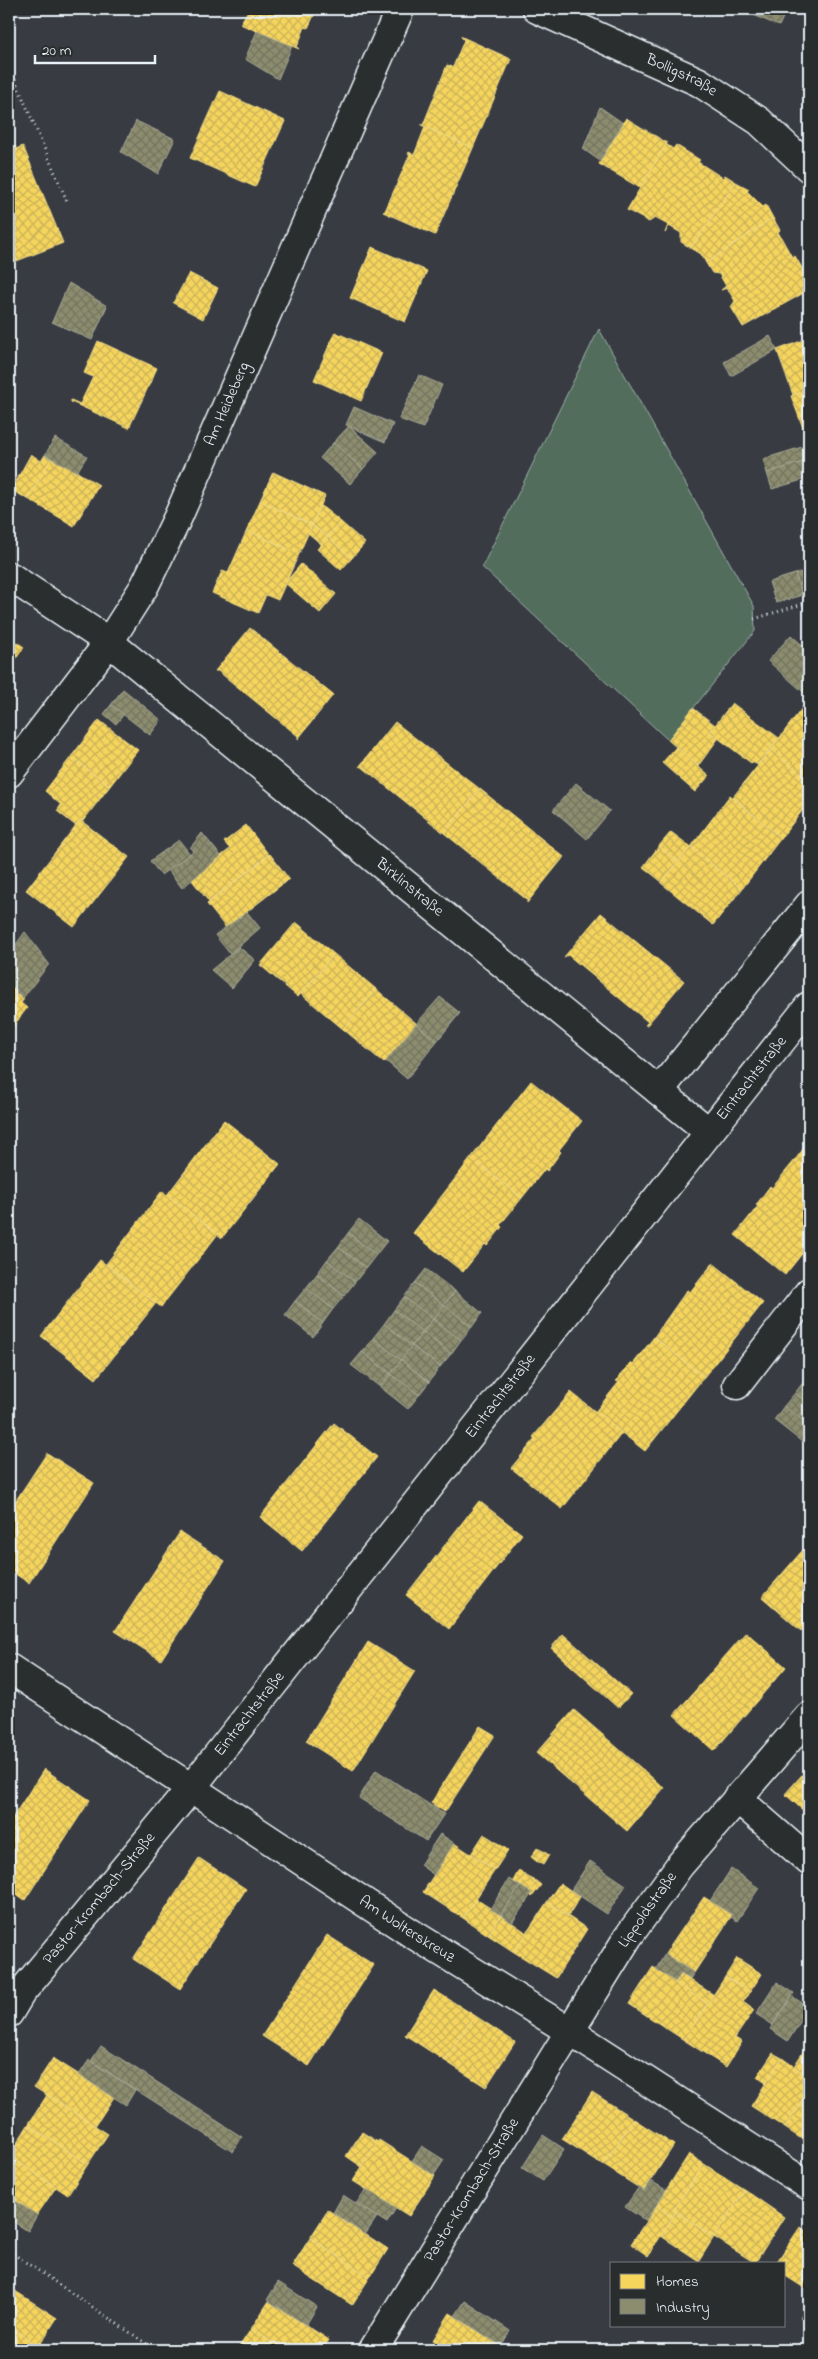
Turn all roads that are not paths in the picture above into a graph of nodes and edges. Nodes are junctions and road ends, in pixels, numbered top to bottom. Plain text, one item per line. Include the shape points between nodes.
1 (400, 9) edge
2 (537, 9) edge
3 (809, 168) edge
4 (9, 576) edge
5 (109, 642) junction
6 (9, 773) edge
7 (809, 905) edge
8 (806, 1017) edge
9 (659, 1091) junction
10 (709, 1132) junction
11 (809, 1292) edge
12 (737, 1385) dead end
13 (9, 1668) edge
14 (809, 1716) edge
15 (192, 1787) junction
16 (737, 1798) junction
17 (809, 1861) edge
18 (9, 2013) edge
19 (571, 2032) junction
20 (809, 2186) edge
21 (373, 2350) edge

1 - 5 street, Am Heideberg via 178,517 144,587
2 - 3 street, Bolligstraße via 699,82 759,121
4 - 5 street, Birklinstraße
5 - 6 street, Am Heideberg
5 - 9 street, Birklinstraße
7 - 9 street
8 - 10 street, Eintrachtstraße
9 - 10 street, Birklinstraße
10 - 15 street, Eintrachtstraße
11 - 12 street
13 - 15 street, Am Wolterskreuz
14 - 16 street, Lippoldstraße
15 - 18 street, Pastor-Krombach-Straße via 20,1993
15 - 19 street, Am Wolterskreuz via 412,1933
16 - 17 street
16 - 19 street, Lippoldstraße via 680,1865 628,1937
19 - 20 street, Am Wolterskreuz
19 - 21 street, Pastor-Krombach-Straße

